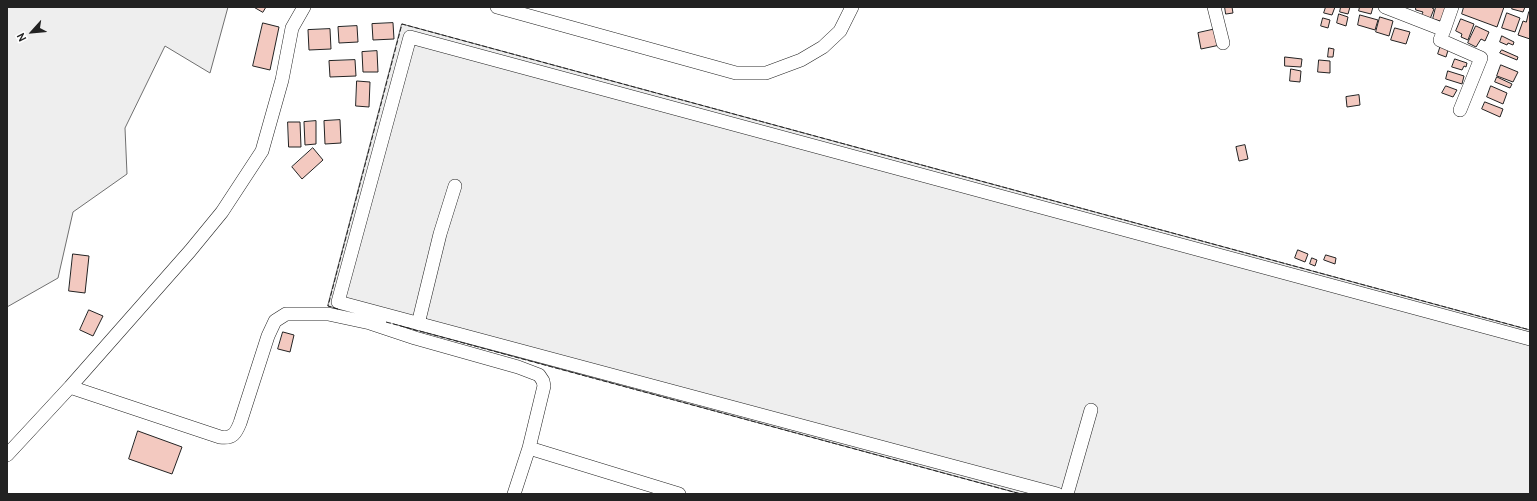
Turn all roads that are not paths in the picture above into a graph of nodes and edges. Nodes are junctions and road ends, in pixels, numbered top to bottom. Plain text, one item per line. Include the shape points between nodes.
1 (304, 7) edge
2 (497, 7) edge
3 (852, 7) edge
4 (1214, 7) edge
5 (1386, 7) edge
6 (1452, 7) edge
7 (1444, 30) junction
8 (1223, 42) dead end
9 (1460, 110) dead end
10 (455, 186) dead end
11 (418, 324) junction
12 (1530, 339) edge
13 (70, 387) junction
14 (1092, 410) dead end
15 (529, 448) junction
16 (7, 455) edge
17 (514, 494) edge
18 (679, 494) edge
19 (1057, 494) edge
20 (1067, 494) edge

1 - 13 street via 292,28 282,80 262,151 218,218
2 - 3 street via 736,73 766,73 801,60 822,48 840,31
4 - 8 street
5 - 7 street
6 - 7 street
7 - 9 street via 1440,40 1481,58
10 - 11 street via 440,234
11 - 12 street via 338,302 410,37
11 - 19 street
13 - 15 street via 220,437 231,436 236,434 274,321 286,314 328,314 370,323 539,375 544,386
13 - 16 street
14 - 20 street
15 - 17 street
15 - 18 street

